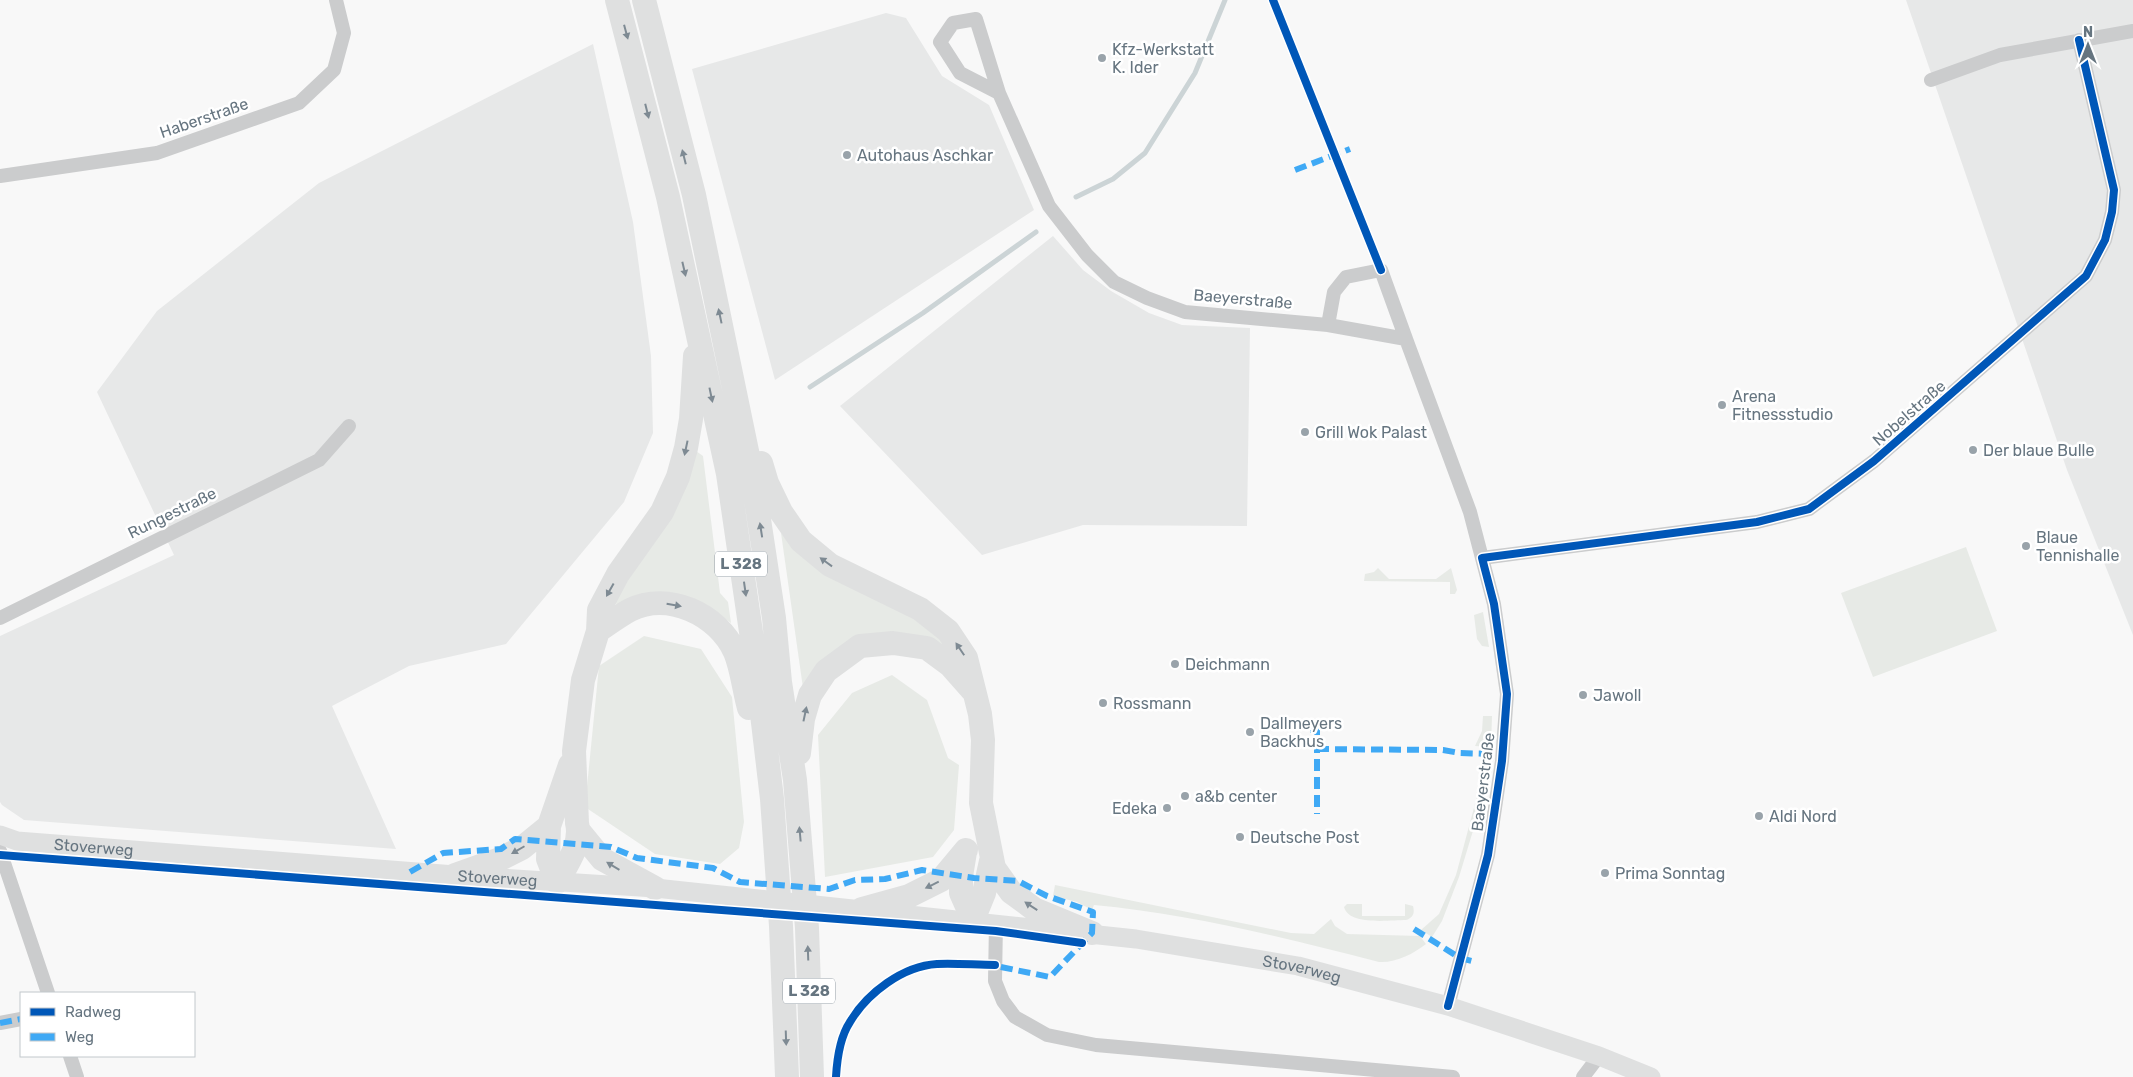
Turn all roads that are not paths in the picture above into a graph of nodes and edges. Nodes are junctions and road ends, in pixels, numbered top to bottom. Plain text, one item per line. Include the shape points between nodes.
1 (336, 0) edge
2 (617, 0) edge
3 (644, 0) edge
4 (2133, 31) edge
5 (2079, 40) junction
6 (1931, 80) dead end
7 (999, 93) junction
8 (0, 176) edge
9 (1328, 325) junction
10 (698, 330) junction
11 (1406, 339) junction
12 (730, 363) junction
13 (349, 426) dead end
14 (1482, 558) junction
15 (0, 618) edge
16 (598, 631) junction
17 (976, 695) junction
18 (574, 751) junction
19 (795, 780) junction
20 (772, 799) junction
21 (981, 803) junction
22 (549, 826) junction
23 (579, 831) junction
24 (0, 835) edge
25 (966, 850) junction
26 (0, 851) edge
27 (991, 861) junction
28 (454, 875) junction
29 (557, 882) junction
30 (655, 888) junction
31 (862, 909) junction
32 (984, 921) junction
33 (1092, 932) junction
34 (48, 992) edge
35 (1448, 1006) junction
36 (20, 1020) edge
37 (0, 1022) edge
38 (1599, 1056) junction
39 (70, 1057) edge
40 (78, 1077) edge
41 (787, 1077) edge
42 (812, 1077) edge
43 (1453, 1077) edge
44 (1583, 1077) edge
45 (1651, 1077) edge

1 - 8 street, Haberstraße via 344,32 334,70 300,103 158,153
2 -> 10 highway, L 328 via 668,197
12 -> 3 highway, L 328 via 694,195
4 - 5 street
5 - 6 street via 2000,55
5 - 14 street, Nobelstraße via 2114,190 2105,240 2086,276 1874,461 1809,509 1757,522
7 - 7 street, Baeyerstraße via 976,19 953,23 940,42 960,73
7 - 9 street, Baeyerstraße via 1049,206 1087,255 1114,282 1185,312
9 - 11 street, Baeyerstraße
9 - 11 street, Baeyerstraße via 1334,292 1346,278 1381,270
10 -> 16 highway via 691,419 678,477 662,512 618,574 599,610
10 -> 20 highway, L 328 via 728,474
11 - 14 street, Baeyerstraße via 1470,512
17 -> 12 highway via 966,658 948,631 920,609 830,565 801,541 781,512 767,483
19 -> 12 highway, L 328 via 753,480
13 - 15 street, Rungestraße via 319,460
14 - 35 street, Baeyerstraße via 1494,604 1507,694 1502,761 1488,855
16 - 18 highway via 583,680
16 -> 20 highway via 631,609 661,602 690,608 719,627 735,652
19 -> 17 highway via 810,696 826,671 860,646 893,643 927,648 950,666
17 - 21 highway via 983,740
18 - 22 highway
18 - 23 highway
42 -> 19 highway, L 328 via 807,928
20 -> 41 highway, L 328
21 - 25 highway
21 - 27 highway
22 -> 28 highway via 522,848 500,860
22 - 29 highway via 548,860
23 - 29 highway via 577,844
30 -> 23 highway via 602,859
24 - 28 street, Stoverweg via 17,841
25 -> 31 highway via 941,880 909,896
25 - 32 highway via 960,876 961,893
26 - 34 street
27 - 32 highway via 984,893
33 -> 27 highway via 1034,909 1011,892
28 - 29 street, Stoverweg
29 - 30 street, Stoverweg
30 - 31 street, Stoverweg
31 - 32 street, Stoverweg
32 - 33 street, Stoverweg
32 - 43 street via 996,981 1004,1001 1016,1017 1047,1035 1096,1045
33 - 35 street, Stoverweg via 1298,966
35 - 38 street, Stoverweg
36 - 37 street
38 - 44 street
38 - 45 street, Stoverweg
39 - 40 street

